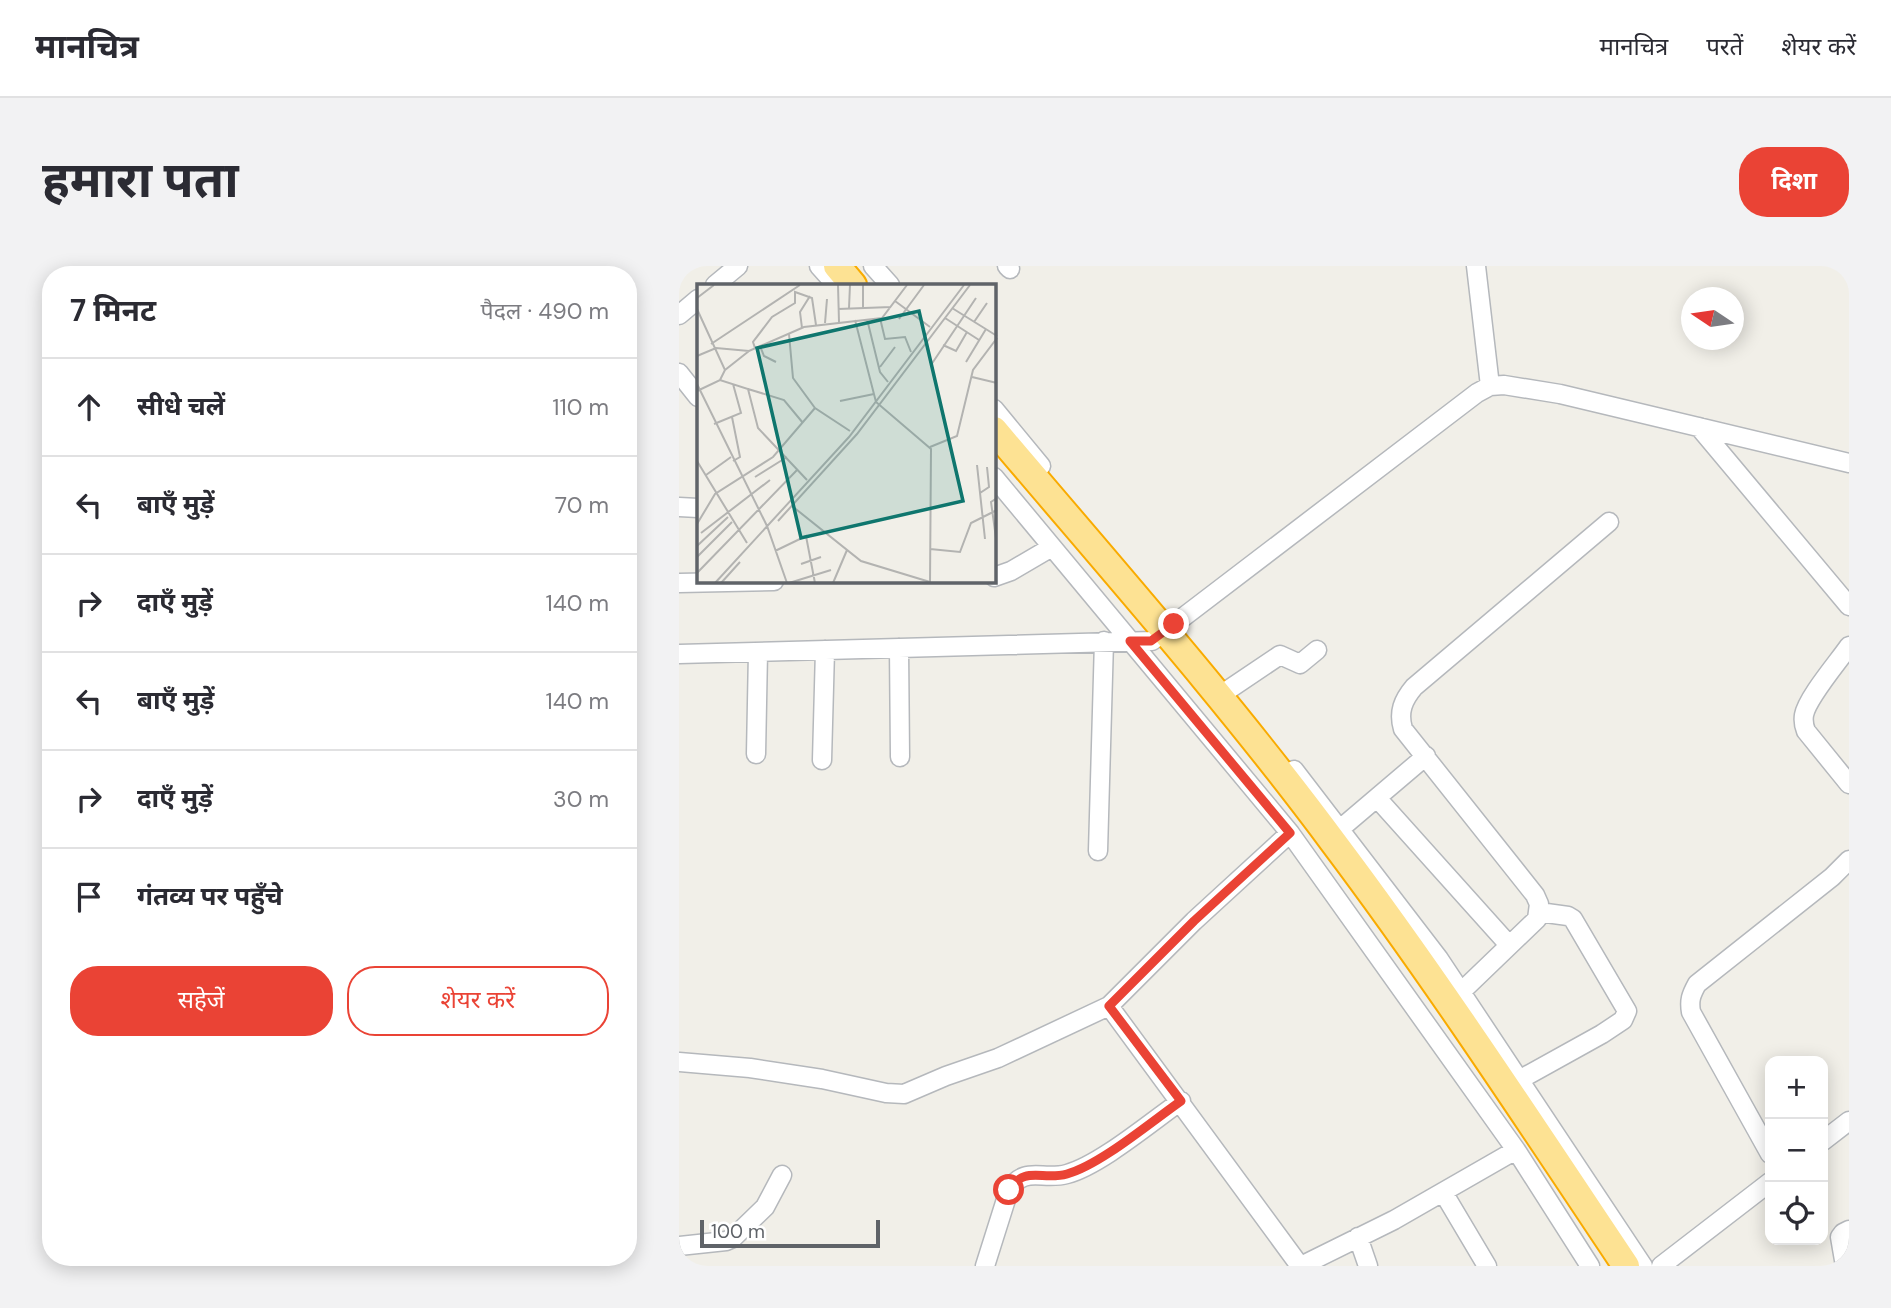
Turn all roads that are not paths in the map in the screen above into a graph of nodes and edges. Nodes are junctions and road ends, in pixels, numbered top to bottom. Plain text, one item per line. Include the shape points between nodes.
1 (739, 266) edge
2 (820, 266) edge
3 (837, 266) edge
4 (1476, 266) edge
5 (716, 284) edge
6 (835, 284) edge
7 (852, 284) edge
8 (697, 300) edge
9 (679, 315) edge
10 (679, 373) edge
11 (1490, 386) junction
12 (697, 396) edge
13 (996, 412) edge
14 (1699, 427) junction
15 (996, 433) edge
16 (996, 455) edge
17 (1849, 463) edge
18 (996, 479) edge
19 (679, 508) edge
20 (697, 508) edge
21 (1609, 522) dead end
22 (1052, 547) junction
23 (996, 576) edge
24 (679, 583) edge
25 (697, 583) edge
26 (1849, 606) edge
27 (1155, 634) junction
28 (1104, 641) junction
29 (1849, 646) edge
30 (899, 648) junction
31 (825, 650) junction
32 (1317, 650) dead end
33 (758, 652) junction
34 (679, 654) edge
35 (1228, 690) junction
36 (756, 754) dead end
37 (1426, 756) junction
38 (900, 757) dead end
39 (822, 760) dead end
40 (1849, 784) edge
41 (1377, 798) junction
42 (1341, 829) junction
43 (1290, 833) junction
44 (1098, 851) dead end
45 (1849, 860) edge
46 (1539, 912) junction
47 (1509, 944) junction
48 (1461, 992) junction
49 (1109, 1006) junction
50 (679, 1062) edge
51 (1519, 1080) junction
52 (1181, 1101) junction
53 (1849, 1121) edge
54 (1828, 1137) edge
55 (1765, 1145) edge
56 (1516, 1150) junction
57 (782, 1175) dead end
58 (1765, 1186) edge
59 (1443, 1192) junction
60 (1849, 1230) edge
61 (1358, 1237) junction
62 (679, 1246) edge
63 (985, 1266) edge
64 (1301, 1266) edge
65 (1368, 1266) edge
66 (1487, 1266) edge
67 (1590, 1266) edge
68 (1608, 1266) edge
69 (1626, 1266) edge
70 (1643, 1266) edge
71 (1661, 1266) edge
72 (1845, 1266) edge

1 - 5 street
2 - 6 street
3 - 7 highway
4 - 11 street
8 - 9 street
10 - 12 street
11 - 14 street via 1560,394
11 - 27 street
13 - 27 street
14 - 17 street
14 - 26 street
15 - 27 highway
16 - 27 highway
18 - 22 street
19 - 20 street
21 - 37 street via 1405,698 1403,729
22 - 23 street
22 - 27 street
24 - 25 street
27 - 28 street
27 - 35 street
27 - 43 street
27 - 68 highway via 1404,964
27 - 69 highway via 1334,842
28 - 30 street
28 - 44 street
29 - 40 street via 1809,703 1803,724
30 - 31 street
30 - 38 street
31 - 33 street
31 - 39 street
32 - 35 street via 1300,664 1280,654
33 - 34 street
33 - 36 street
35 - 42 street
37 - 41 street
37 - 46 street via 1535,895
41 - 42 street
41 - 47 street
42 - 48 street
43 - 49 street
43 - 56 street
45 - 55 street via 1697,984 1691,995 1691,1012
46 - 47 street
46 - 51 street via 1573,919 1627,1011 1623,1020 1602,1034
47 - 48 street
48 - 51 street
49 - 50 street via 998,1058 904,1094 750,1068
49 - 52 street
51 - 70 street
52 - 63 street via 1069,1174 1016,1179
52 - 64 street
53 - 54 street
56 - 59 street
56 - 67 street
57 - 62 street via 765,1207 733,1238
58 - 71 street
59 - 61 street
59 - 66 street
60 - 72 street via 1840,1237
61 - 64 street
61 - 65 street

